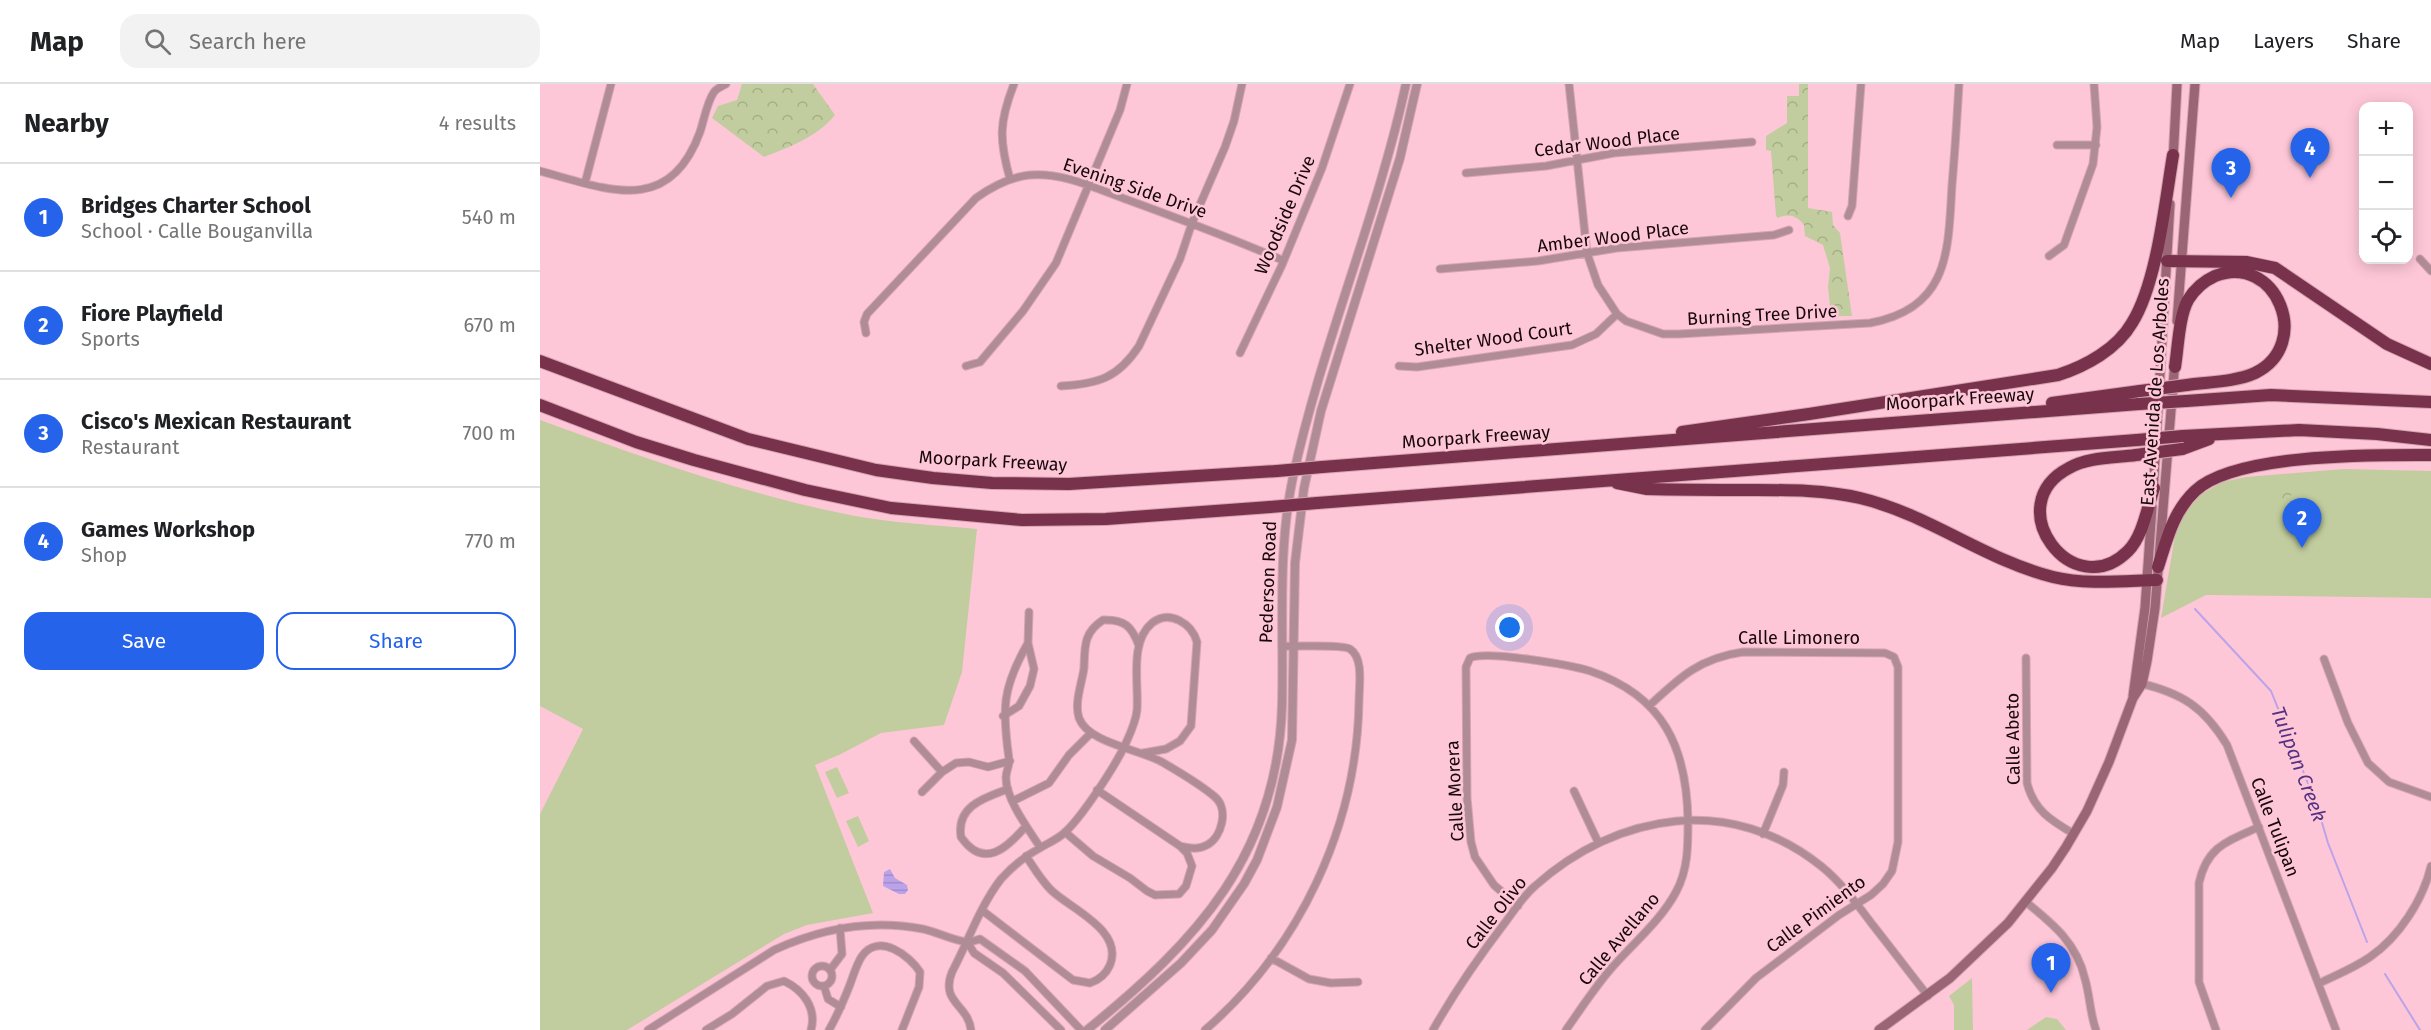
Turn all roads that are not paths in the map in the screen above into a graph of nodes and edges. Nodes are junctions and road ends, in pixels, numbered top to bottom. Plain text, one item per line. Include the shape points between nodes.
1 (609, 84) edge
2 (726, 84) edge
3 (1014, 84) edge
4 (1127, 84) edge
5 (1242, 84) edge
6 (1350, 84) edge
7 (1406, 84) edge
8 (1417, 84) edge
9 (1569, 84) edge
10 (1861, 84) edge
11 (1959, 84) edge
12 (2094, 84) edge
13 (2177, 84) edge
14 (2194, 84) edge
15 (1752, 142) dead end
16 (2056, 145) dead end
17 (2096, 145) junction
18 (2173, 155) junction
19 (1577, 159) junction
20 (540, 171) edge
21 (1466, 173) dead end
22 (1010, 179) junction
23 (585, 183) junction
24 (1088, 186) junction
25 (1848, 216) dead end
26 (1192, 223) junction
27 (1789, 230) dead end
28 (1587, 253) junction
29 (2049, 256) dead end
30 (2420, 259) dead end
31 (1282, 260) junction
32 (2167, 261) junction
33 (2181, 261) junction
34 (1440, 269) dead end
35 (2431, 271) edge
36 (1617, 314) junction
37 (866, 333) dead end
38 (540, 351) edge
39 (1240, 354) dead end
40 (540, 361) edge
41 (2431, 364) edge
42 (966, 366) dead end
43 (1399, 366) dead end
44 (2175, 367) junction
45 (568, 372) junction
46 (1061, 386) dead end
47 (2431, 402) edge
48 (540, 405) edge
49 (1951, 418) junction
50 (2431, 440) edge
51 (2183, 443) junction
52 (1548, 450) junction
53 (2431, 455) edge
54 (1601, 480) junction
55 (2154, 488) junction
56 (2154, 576) junction
57 (1029, 612) dead end
58 (1028, 643) junction
59 (1139, 646) junction
60 (1282, 646) junction
61 (1295, 647) junction
62 (1894, 657) joint
63 (1470, 658) joint
64 (2026, 658) dead end
65 (2324, 659) dead end
66 (2138, 683) junction
67 (1649, 706) junction
68 (1003, 716) junction
69 (1091, 733) junction
70 (914, 741) dead end
71 (1125, 746) junction
72 (1143, 753) junction
73 (1010, 761) junction
74 (942, 772) junction
75 (1784, 772) dead end
76 (1008, 789) junction
77 (1097, 790) junction
78 (1574, 791) dead end
79 (922, 792) dead end
80 (2431, 797) edge
81 (1013, 801) junction
82 (1688, 820) junction
83 (1026, 826) junction
84 (2259, 827) junction
85 (1065, 832) junction
86 (1763, 834) junction
87 (2074, 834) junction
88 (1598, 842) junction
89 (1180, 846) junction
90 (1040, 847) junction
91 (1026, 856) junction
92 (2431, 866) edge
93 (2026, 902) junction
94 (1857, 904) junction
95 (1518, 906) junction
96 (982, 911) junction
97 (840, 928) junction
98 (968, 943) junction
99 (1271, 958) junction
100 (830, 970) junction
101 (814, 982) junction
102 (1358, 982) dead end
103 (2320, 983) junction
104 (824, 986) junction
105 (802, 992) junction
106 (1928, 996) junction
107 (842, 1007) junction
108 (1213, 1023) junction
109 (648, 1030) edge
110 (706, 1030) edge
111 (811, 1030) edge
112 (829, 1030) edge
113 (902, 1030) edge
114 (971, 1030) edge
115 (1061, 1030) edge
116 (1081, 1030) edge
117 (1087, 1030) edge
118 (1105, 1030) edge
119 (1205, 1030) edge
120 (1219, 1030) edge
121 (1433, 1030) edge
122 (1566, 1030) edge
123 (1705, 1030) edge
124 (1879, 1030) edge
125 (2096, 1030) edge
126 (2216, 1030) edge
127 (2336, 1030) edge

1 - 23 street
2 - 23 street via 714,92 693,152 670,178 632,191
3 - 22 street via 1000,136
4 - 24 street
5 - 26 street via 1226,147
6 - 31 street, Woodside Drive via 1323,168
7 - 60 street, Pederson Road via 1388,160 1308,416 1290,491
8 - 61 street, Pederson Road via 1400,159 1314,436 1296,543
9 - 19 street, Burning Tree Drive
10 - 25 street via 1852,206
11 - 36 street, Burning Tree Drive via 1948,250 1936,282 1913,306 1870,324 1679,334 1644,329
12 - 17 street
13 - 18 main road, East Avenida de Los Arboles
14 - 33 main road, East Avenida de Los Arboles
15 - 19 street, Cedar Wood Place
16 - 17 street
17 - 29 street via 2072,229 2064,245
18 - 32 main road, East Avenida de Los Arboles
18 - 52 highway via 2152,273 2136,316 2117,341 2073,370 1868,405
19 - 21 street, Cedar Wood Place via 1546,166
19 - 28 street, Burning Tree Drive
20 - 23 street
22 - 24 street, Evening Side Drive via 1048,175
22 - 37 street, Evening Side Drive via 976,198 876,304 864,322
24 - 26 street, Evening Side Drive
24 - 42 street via 1066,244 1042,285 980,362
26 - 31 street, Evening Side Drive
26 - 46 street via 1180,259 1130,359 1098,382
27 - 28 street, Amber Wood Place via 1774,235
28 - 34 street, Amber Wood Place
28 - 36 street, Burning Tree Drive via 1598,285
30 - 35 street
31 - 39 street, Woodside Drive
32 - 33 highway
32 - 55 main road, East Avenida de Los Arboles
33 - 41 highway via 2246,262 2275,268 2387,344
33 - 44 main road, East Avenida de Los Arboles
36 - 43 street, Shelter Wood Court via 1596,334 1572,345 1417,367
38 - 45 highway
40 - 45 highway, Moorpark Freeway
44 - 49 highway, bridge via 2185,306 2201,284 2224,273 2241,273 2261,280 2275,294 2283,309 2282,343 2273,358 2251,374
44 - 56 main road, East Avenida de Los Arboles
45 - 52 highway, Moorpark Freeway, bridge via 748,439 876,470 992,483 1069,484
47 - 49 highway, Moorpark Freeway, bridge via 2271,395
48 - 54 highway, bridge via 636,442 805,490 891,508 1022,520 1106,519
49 - 52 highway, Moorpark Freeway
50 - 51 highway via 2299,430 2216,436
51 - 54 highway, bridge via 2137,440
51 - 55 highway, bridge via 2077,464 2055,477 2041,505 2041,525 2047,540 2060,555 2076,564 2096,566 2117,560 2134,544
53 - 56 highway via 2314,458 2239,470 2213,479 2197,489 2173,520
54 - 56 highway via 1647,489 1829,492 1895,509 2052,577 2084,581
55 - 56 main road, East Avenida de Los Arboles
56 - 66 main road, East Avenida de Los Arboles via 2141,638
57 - 58 street
58 - 68 street via 1010,680
58 - 68 street via 1034,669 1030,686 1019,706
59 - 69 street via 1129,626 1121,621 1103,620 1088,633 1078,714
59 - 71 street via 1137,712
59 - 72 street via 1150,624 1178,619 1195,634 1198,652 1191,726 1180,741 1166,749
60 - 61 street
60 - 117 street, Pederson Road via 1278,755 1264,809 1243,860 1218,902 1186,941
61 - 99 street via 1339,645 1356,654 1357,744 1347,801 1323,868
61 - 118 street, Pederson Road via 1294,715 1288,765 1257,860 1228,909 1198,946
62 - 67 street, Calle Limonero via 1875,653 1723,655 1682,675
62 - 94 street, Calle Pimiento via 1899,674 1896,859 1883,884
63 - 67 street, Calle Avellano via 1496,656 1582,669 1622,684
63 - 95 street, Calle Morera via 1466,667 1471,842 1475,857 1494,885
64 - 87 street, Calle Abeto via 2030,795 2050,821
65 - 80 street via 2368,763 2389,782
66 - 84 street, Calle Tulipan via 2179,695 2215,725 2227,745
66 - 87 main road, East Avenida de Los Arboles via 2113,754
67 - 82 street, Calle Avellano via 1678,750
68 - 73 street
69 - 71 street
69 - 81 street via 1068,755 1049,783
70 - 74 street
71 - 72 street
71 - 77 street
72 - 89 street via 1218,799 1222,809 1217,837 1208,845
73 - 74 street via 995,767 956,763
73 - 76 street
74 - 79 street
75 - 86 street via 1783,785
76 - 81 street
76 - 83 street via 971,806 962,818 962,837 972,850 994,853 1012,842
77 - 85 street
77 - 89 street
78 - 88 street
81 - 83 street
82 - 86 street, Calle Olivo via 1727,823
82 - 88 street, Calle Olivo via 1642,825
82 - 122 street, Calle Avellano via 1683,879 1668,906 1608,972
83 - 90 street
84 - 103 street, Calle Tulipan
84 - 126 street via 2223,843 2213,852 2199,883 2199,982
85 - 89 street via 1093,856 1155,895 1179,894 1186,886 1192,866
85 - 90 street
86 - 94 street, Calle Olivo via 1820,864
87 - 93 main road, East Avenida de Los Arboles
88 - 95 street, Calle Olivo via 1552,871
90 - 91 street
91 - 96 street via 1002,878
91 - 96 street via 1050,889 1088,916 1102,932 1112,954 1104,974 1090,983 1073,980
92 - 103 street via 2421,895 2390,939 2369,958
93 - 106 main road, East Avenida de Los Arboles via 1986,945
93 - 125 street via 2059,929 2078,958
94 - 106 street, Calle Olivo
94 - 123 street, Calle Pimiento via 1756,978
95 - 121 street, Calle Olivo
96 - 98 street
97 - 98 street via 889,924 925,929
97 - 100 street via 842,954
97 - 109 street via 774,950
98 - 114 street via 950,977 949,991
98 - 115 street via 974,953 1003,973
98 - 116 street via 980,939 1025,970
99 - 102 street via 1309,979
99 - 108 street
100 - 101 street via 816,968
100 - 104 street via 832,978
101 - 104 street
101 - 105 street
103 - 127 street, Calle Tulipan
104 - 107 street via 828,999
105 - 110 street via 784,981 776,981
105 - 111 street via 812,1011
106 - 124 main road, East Avenida de Los Arboles
107 - 112 street
107 - 113 street via 867,951 886,947 900,951 921,977
108 - 119 street
108 - 120 street

